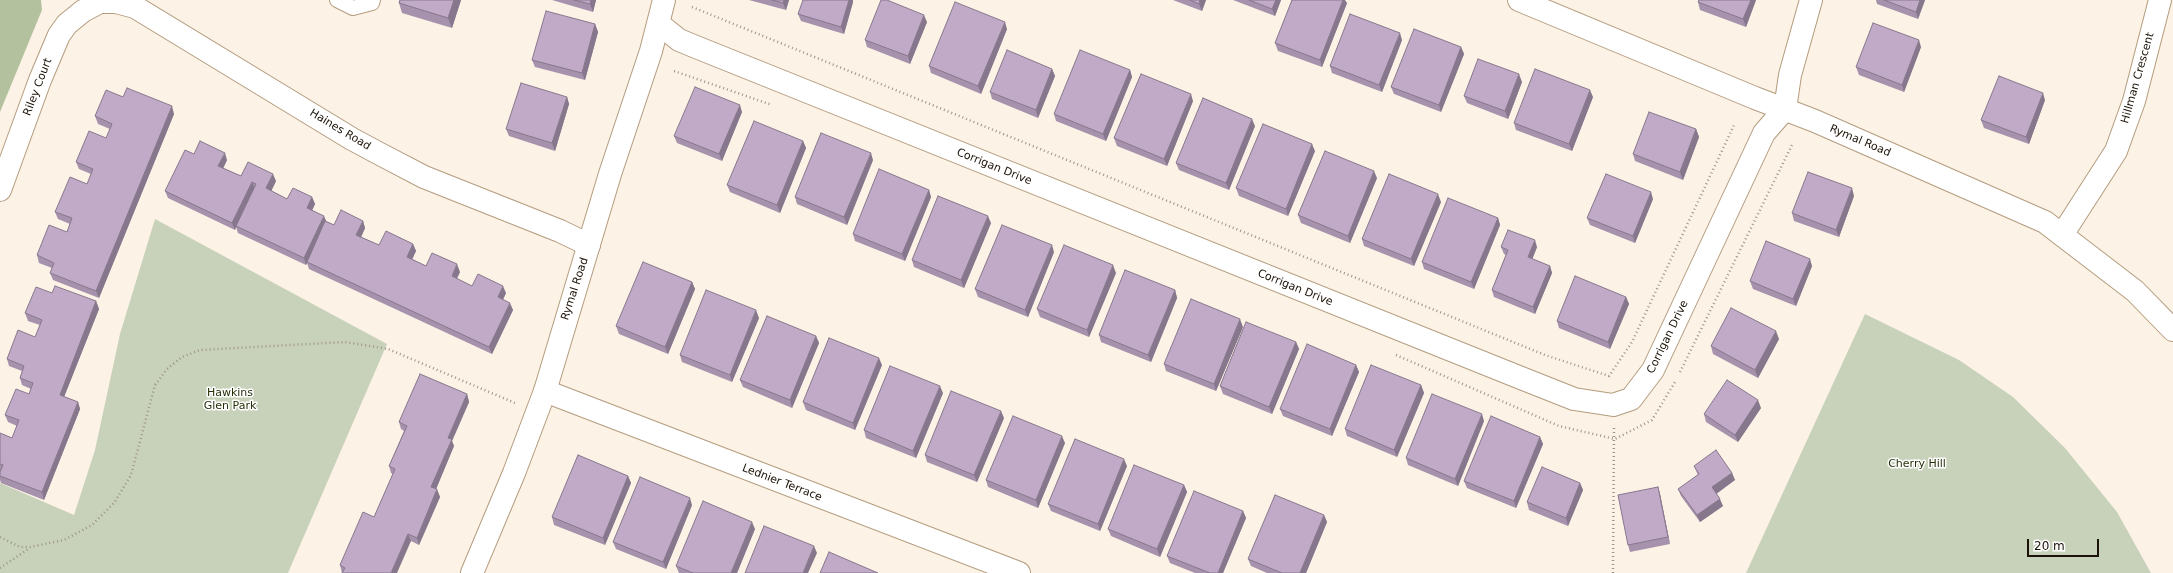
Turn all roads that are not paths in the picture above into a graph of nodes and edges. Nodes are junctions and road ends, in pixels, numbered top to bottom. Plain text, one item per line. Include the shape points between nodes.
1 (337, 0) edge
2 (373, 0) edge
3 (664, 0) edge
4 (1518, 0) edge
5 (1811, 0) edge
6 (2160, 0) edge
7 (100, 2) joint
8 (659, 24) junction
9 (1785, 109) junction
10 (0, 190) edge
11 (2062, 235) junction
12 (589, 245) junction
13 (2173, 330) edge
14 (545, 391) junction
15 (472, 573) edge
16 (1019, 573) edge

1 - 2 lane via 354,8 372,3
3 - 8 street, Rymal Road
4 - 9 street, Rymal Road
5 - 9 street via 1790,75
6 - 11 street, Hillman Crescent via 2134,101 2116,151
7 - 10 street, Riley Court via 83,11 67,24 59,35
7 - 12 street, Haines Road via 116,2 135,7 352,139 424,176
8 - 9 street, Corrigan Drive via 679,40 696,47 1516,376 1574,399 1613,405 1631,399 1653,370 1764,133
8 - 12 street, Rymal Road
9 - 11 street, Rymal Road via 2045,222
11 - 13 street, Rymal Road via 2135,291
12 - 14 street, Rymal Road
14 - 15 street, Rymal Road
14 - 16 street, Lednier Terrace

